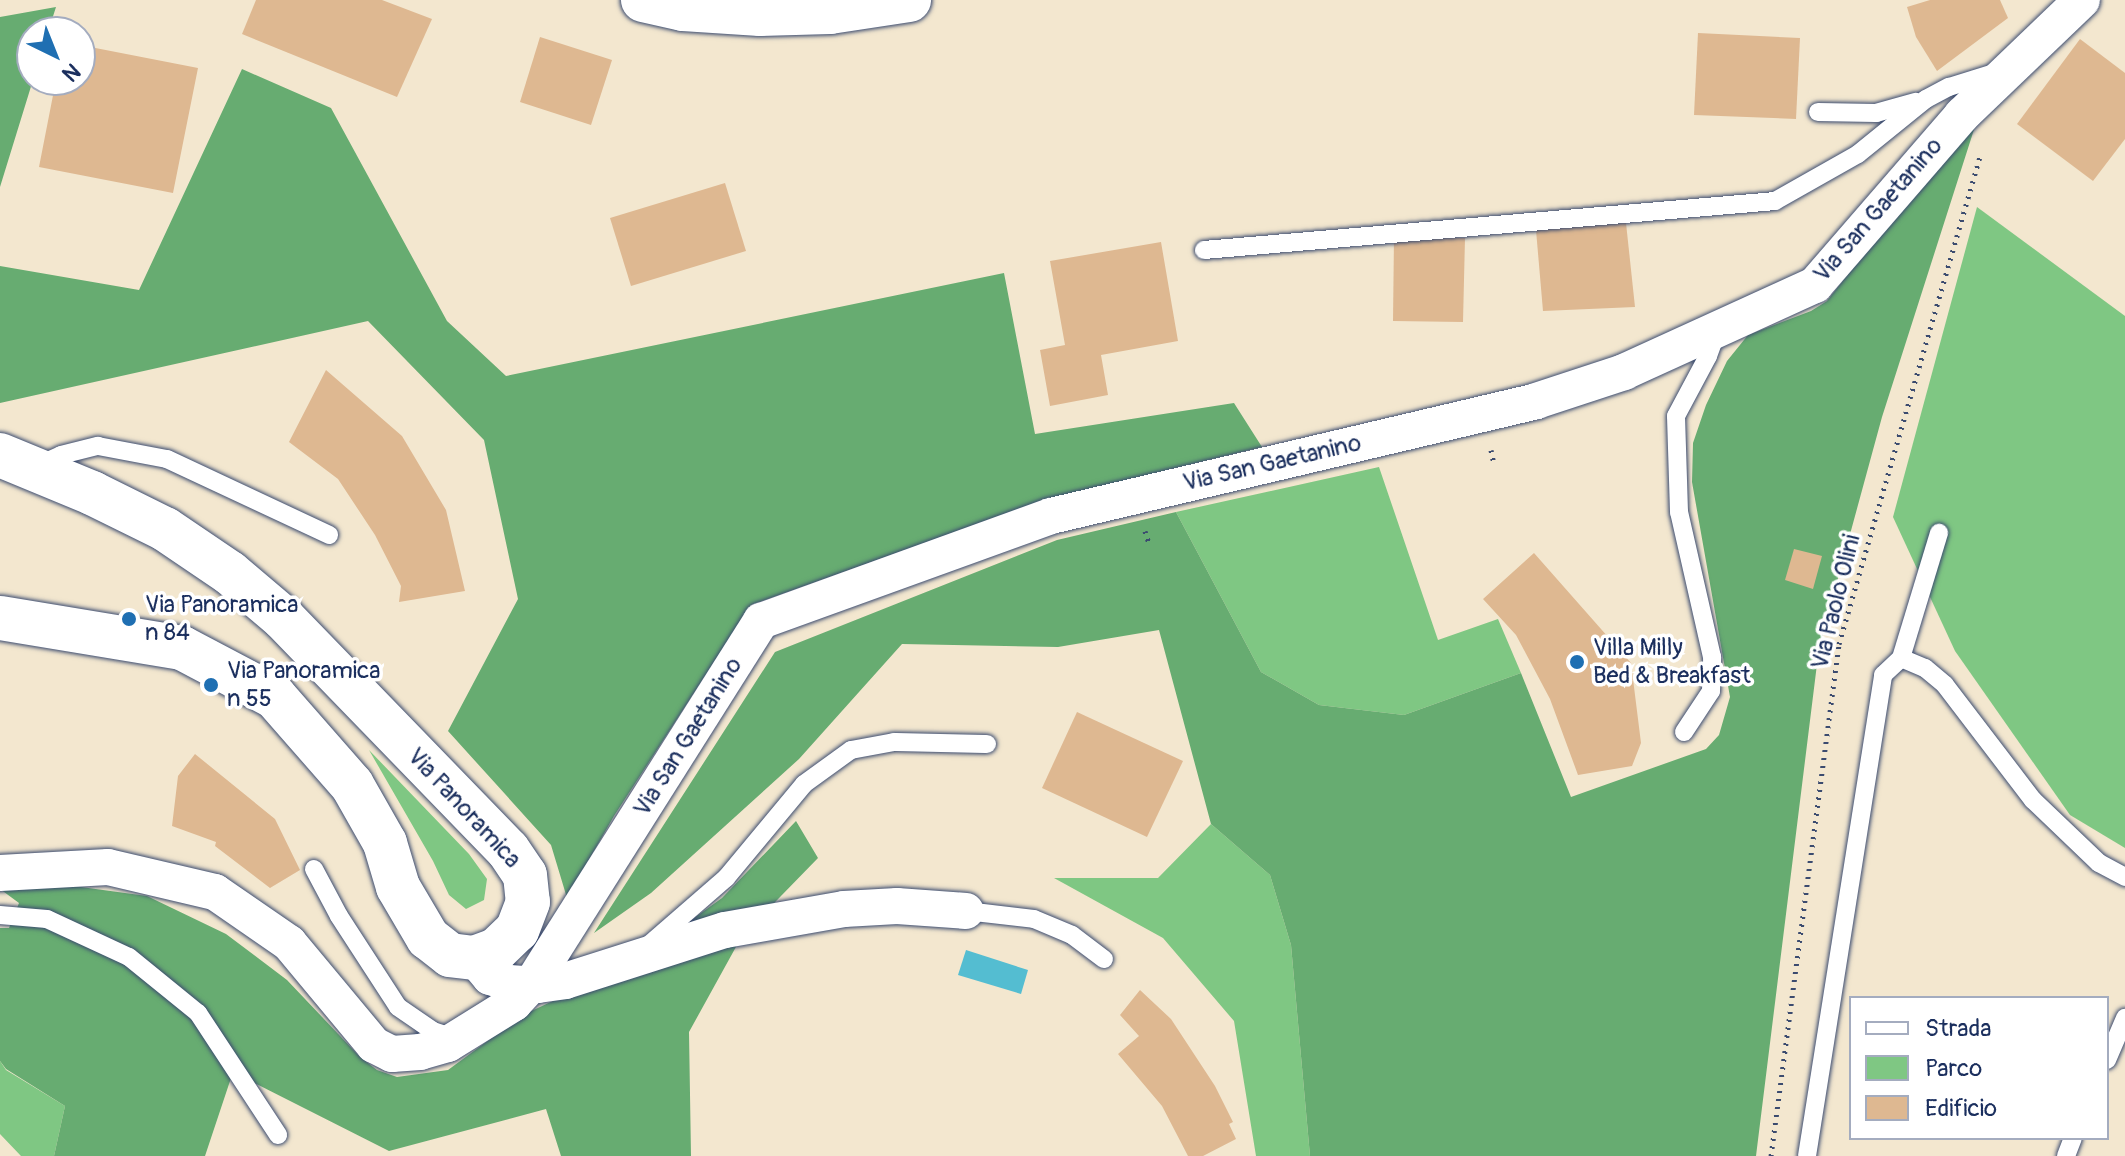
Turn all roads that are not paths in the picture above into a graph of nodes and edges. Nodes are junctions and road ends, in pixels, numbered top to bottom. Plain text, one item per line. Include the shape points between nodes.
1 (643, 0) edge
2 (909, 0) edge
3 (2082, 0) edge
4 (1926, 99) junction
5 (1978, 106) junction
6 (1818, 112) dead end
7 (1204, 250) dead end
8 (1718, 328) junction
9 (16, 462) edge
10 (1939, 533) dead end
11 (329, 535) dead end
12 (0, 618) edge
13 (1901, 658) junction
14 (1684, 732) dead end
15 (987, 744) dead end
16 (314, 869) dead end
17 (0, 873) edge
18 (2125, 877) edge
19 (966, 911) joint
20 (0, 915) edge
21 (636, 956) junction
22 (474, 958) junction
23 (1104, 959) dead end
24 (531, 985) junction
25 (2125, 1018) edge
26 (457, 1039) junction
27 (2109, 1055) edge
28 (278, 1135) dead end
29 (1807, 1156) edge

1 - 2 street via 683,9 760,14 830,12
3 - 5 street, Via San Gaetanino
4 - 5 lane via 1949,87
4 - 6 lane via 1876,113
4 - 7 lane via 1858,154 1775,201
5 - 8 street, Via San Gaetanino via 1815,285
8 - 14 lane via 1676,416 1679,512 1712,657 1711,691
8 - 24 street, Via San Gaetanino via 1624,372 1536,401 1051,516 761,621
9 - 11 lane via 98,446 167,459
9 - 22 street, Via Panoramica via 165,529 230,573 283,618 508,850 525,875 528,902 517,930 496,950
10 - 13 lane
12 - 22 street via 182,648 275,697 352,785 385,843 398,887 428,938 450,955
13 - 18 lane via 1925,668 1945,685 2033,800 2099,863
13 - 29 lane via 1883,675
15 - 21 lane via 894,742 851,750 804,784 726,878
16 - 26 lane via 398,1007 433,1031
17 - 26 street, Via San Gaetanino via 108,867 215,892 289,943 374,1045 392,1054 420,1052
19 - 21 street via 844,909 725,930
19 - 23 lane via 1034,919 1072,935
20 - 28 lane via 47,919 129,957 198,1013
21 - 24 street via 565,981
22 - 24 street via 490,977
24 - 26 street, Via San Gaetanino via 514,1003
25 - 27 lane

